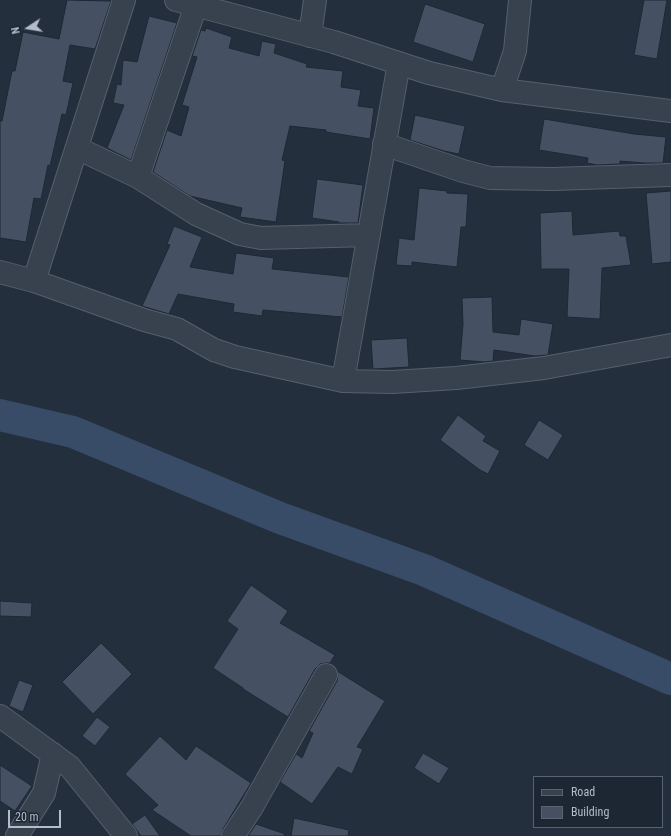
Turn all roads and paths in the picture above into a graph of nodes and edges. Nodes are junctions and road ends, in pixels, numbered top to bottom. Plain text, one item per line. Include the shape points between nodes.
1 (124, 0) edge
2 (315, 0) edge
3 (520, 0) edge
4 (186, 3) edge
5 (310, 36) junction
6 (399, 63) junction
7 (502, 90) junction
8 (671, 111) edge
9 (384, 144) junction
10 (77, 148) junction
11 (671, 175) edge
12 (138, 177) junction
13 (369, 235) junction
14 (0, 272) edge
15 (34, 281) junction
16 (671, 345) edge
17 (343, 381) junction
18 (326, 675) dead end
19 (0, 716) edge
20 (53, 754) junction
21 (17, 836) edge
22 (126, 836) edge
23 (233, 836) edge

1 - 10 street
2 - 5 street
3 - 7 street via 515,51
4 - 5 street
4 - 12 street
5 - 6 street
6 - 7 street via 429,73
6 - 9 street
7 - 8 street
9 - 11 street via 490,178 553,180
9 - 13 street
10 - 12 street
10 - 15 street
12 - 13 street via 196,214 240,234 261,238
13 - 17 street
14 - 15 street
15 - 17 street via 177,329 208,347 235,357
16 - 17 street via 544,368 456,378 393,382
18 - 23 street via 252,808
19 - 20 street
20 - 21 street via 44,793
20 - 22 street via 70,767

